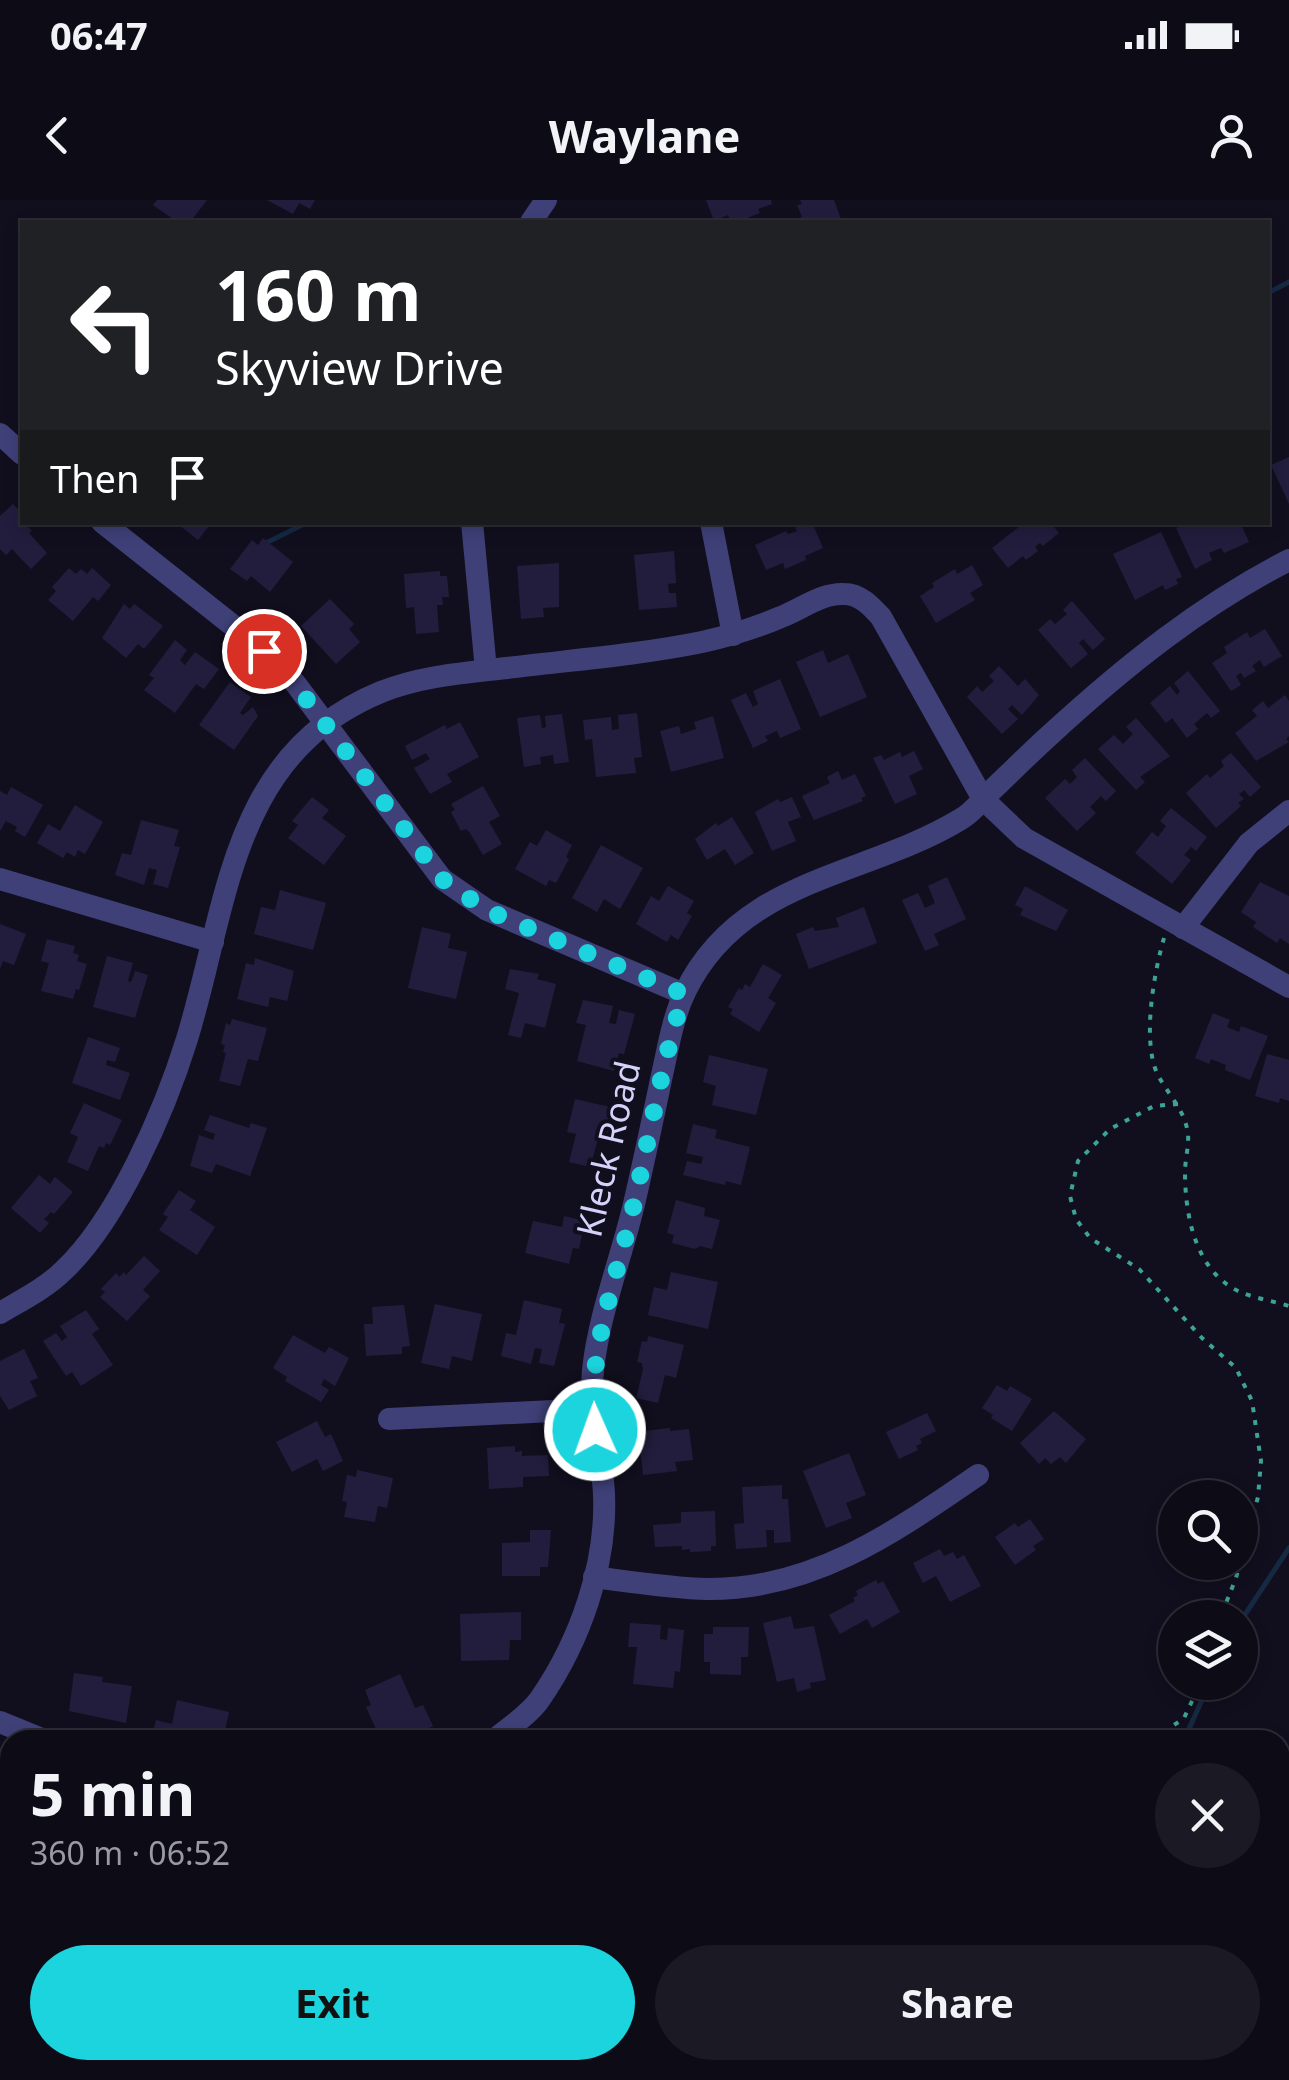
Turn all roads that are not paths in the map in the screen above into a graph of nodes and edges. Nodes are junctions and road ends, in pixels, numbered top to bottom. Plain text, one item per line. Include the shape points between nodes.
1 (0, 434) edge
2 (20, 452) edge
3 (106, 525) edge
4 (472, 525) edge
5 (713, 525) edge
6 (1289, 560) edge
7 (732, 635) junction
8 (486, 670) junction
9 (324, 722) junction
10 (983, 799) junction
11 (1289, 811) edge
12 (0, 880) edge
13 (1176, 924) junction
14 (213, 942) junction
15 (1289, 987) edge
16 (684, 994) junction
17 (0, 1313) edge
18 (592, 1409) junction
19 (389, 1419) dead end
20 (978, 1475) dead end
21 (594, 1577) junction
22 (506, 1730) edge

1 - 2 street
3 - 9 street via 264,651
4 - 8 street
5 - 7 street
6 - 10 street, Kleck Road via 1249,580 1125,669
7 - 8 street
7 - 10 street via 823,597 847,593 868,602
8 - 9 street via 411,682
9 - 14 street via 261,798 239,843
9 - 16 street via 442,879 486,910
10 - 13 street via 1024,838
10 - 16 street, Kleck Road via 936,833 815,879 760,908 714,944
11 - 13 street
12 - 14 street
13 - 15 street
14 - 17 street via 152,1132 109,1212 63,1272
16 - 18 street, Kleck Road via 598,1342
18 - 19 street
18 - 21 street, Kleck Road via 604,1492 604,1535
20 - 21 street via 891,1535 828,1567 772,1583 712,1589
21 - 22 street, Kleck Road via 579,1630 538,1702

